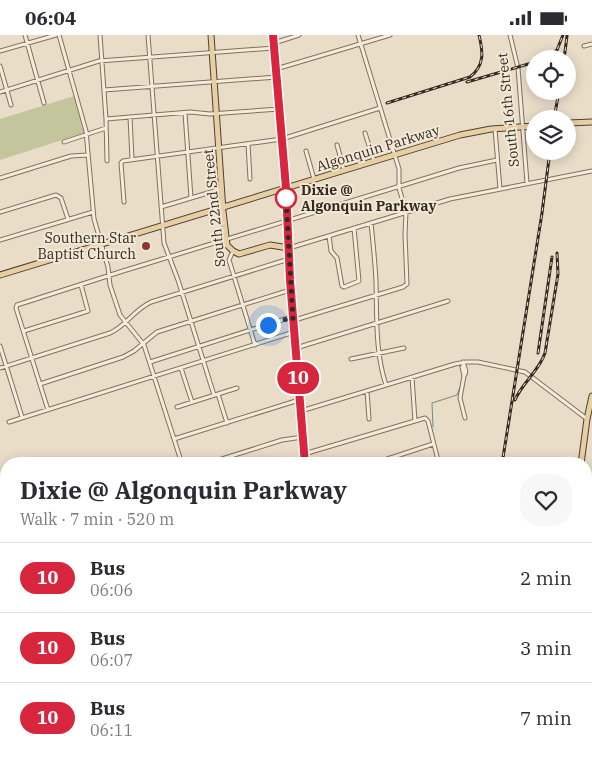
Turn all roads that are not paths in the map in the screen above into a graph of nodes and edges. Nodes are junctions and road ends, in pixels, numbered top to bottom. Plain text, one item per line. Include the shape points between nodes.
1 (25, 35) edge
2 (58, 35) edge
3 (100, 35) edge
4 (148, 35) edge
5 (211, 35) edge
6 (273, 35) edge
7 (299, 35) edge
8 (358, 35) edge
9 (390, 35) edge
10 (510, 35) edge
11 (28, 43) junction
12 (273, 43) junction
13 (592, 43) edge
14 (360, 44) junction
15 (584, 46) dead end
16 (274, 48) junction
17 (0, 51) edge
18 (212, 52) junction
19 (150, 57) junction
20 (102, 60) junction
21 (0, 66) edge
22 (276, 69) junction
23 (69, 71) junction
24 (277, 77) junction
25 (38, 80) junction
26 (214, 81) junction
27 (152, 86) junction
28 (7, 89) junction
29 (104, 90) junction
30 (0, 91) edge
31 (44, 103) dead end
32 (11, 105) dead end
33 (380, 108) junction
34 (280, 109) junction
35 (185, 113) junction
36 (216, 114) junction
37 (154, 115) junction
38 (130, 117) junction
39 (106, 119) junction
40 (592, 122) edge
41 (576, 123) edge
42 (522, 126) junction
43 (526, 126) edge
44 (106, 128) junction
45 (495, 129) junction
46 (364, 133) dead end
47 (86, 134) junction
48 (282, 139) junction
49 (64, 142) dead end
50 (248, 144) junction
51 (336, 145) dead end
52 (219, 148) junction
53 (306, 151) dead end
54 (187, 152) junction
55 (88, 155) junction
56 (394, 155) junction
57 (157, 156) junction
58 (132, 159) junction
59 (497, 160) junction
60 (107, 161) dead end
61 (374, 161) junction
62 (344, 170) junction
63 (592, 171) edge
64 (0, 179) edge
65 (250, 179) dead end
66 (314, 179) junction
67 (527, 183) junction
68 (399, 186) junction
69 (286, 188) junction
70 (222, 189) junction
71 (500, 189) junction
72 (191, 198) junction
73 (124, 202) dead end
74 (161, 207) junction
75 (223, 207) junction
76 (0, 211) edge
77 (93, 212) junction
78 (406, 212) junction
79 (68, 219) junction
80 (288, 221) junction
81 (371, 223) junction
82 (162, 225) junction
83 (354, 228) junction
84 (329, 236) junction
85 (0, 240) edge
86 (226, 240) junction
87 (101, 244) junction
88 (289, 248) junction
89 (233, 251) junction
90 (169, 257) junction
91 (289, 259) junction
92 (0, 275) edge
93 (109, 276) junction
94 (234, 277) junction
95 (81, 285) junction
96 (291, 290) junction
97 (182, 293) junction
98 (376, 295) junction
99 (448, 301) dead end
100 (242, 305) junction
101 (293, 319) junction
102 (191, 321) junction
103 (126, 322) junction
104 (377, 323) junction
105 (250, 330) junction
106 (24, 331) junction
107 (294, 332) junction
108 (143, 343) junction
109 (255, 345) junction
110 (0, 346) edge
111 (199, 346) junction
112 (296, 348) junction
113 (404, 348) dead end
114 (379, 353) junction
115 (32, 358) junction
116 (351, 359) dead end
117 (203, 361) junction
118 (150, 362) junction
119 (463, 364) junction
120 (6, 366) junction
121 (0, 368) edge
122 (181, 368) junction
123 (154, 376) junction
124 (412, 377) junction
125 (40, 384) junction
126 (386, 385) junction
127 (237, 388) dead end
128 (367, 391) junction
129 (216, 395) junction
130 (592, 396) edge
131 (300, 400) junction
132 (192, 402) junction
133 (178, 407) dead end
134 (590, 407) edge
135 (48, 409) junction
136 (301, 411) junction
137 (22, 417) junction
138 (465, 418) dead end
139 (369, 419) dead end
140 (587, 419) junction
141 (10, 421) dead end
142 (415, 421) junction
143 (227, 423) junction
144 (303, 437) junction
145 (174, 439) junction
146 (433, 445) junction
147 (304, 454) junction
148 (180, 457) edge
149 (228, 457) edge
150 (304, 457) edge
151 (394, 457) edge
152 (437, 457) edge
153 (581, 457) edge
154 (592, 653) edge
155 (592, 660) edge

1 - 11 street
2 - 11 street
2 - 23 street
3 - 20 street
4 - 19 street
5 - 18 main road, South 22nd Street
6 - 12 street
7 - 12 street
8 - 14 street
9 - 14 street
10 - 42 street, South 16th Street via 518,68
11 - 17 street
11 - 25 street
12 - 16 street
13 - 15 street
14 - 22 street
14 - 33 street
16 - 18 street
16 - 22 street
18 - 19 street
18 - 26 main road, South 22nd Street
19 - 20 street
19 - 27 street
20 - 23 street
20 - 29 street
21 - 28 street
22 - 24 street
23 - 25 street
23 - 47 street
24 - 26 street
24 - 34 street
25 - 28 street
25 - 31 street
26 - 27 street
26 - 36 main road, South 22nd Street
27 - 29 street
27 - 37 street
28 - 30 street
28 - 32 street
29 - 39 street
33 - 48 street
33 - 56 street
34 - 36 street
34 - 48 street
35 - 36 street
35 - 37 street
35 - 54 street
36 - 52 main road, South 22nd Street
37 - 38 street
37 - 57 street
38 - 39 street
38 - 58 street
39 - 44 street
40 - 41 main road
42 - 43 main road, Algonquin Parkway
42 - 45 main road, Algonquin Parkway
42 - 67 street, South 16th Street
44 - 47 street
44 - 60 street
45 - 56 main road, Algonquin Parkway via 460,135
45 - 59 street
46 - 61 street
47 - 49 street
47 - 55 street
48 - 50 street
48 - 69 street
50 - 52 street
50 - 65 street
51 - 62 street
52 - 54 street
52 - 70 main road, South 22nd Street
53 - 66 street
54 - 57 street
54 - 72 street
55 - 64 street via 71,156
55 - 77 street
56 - 61 main road, Algonquin Parkway
56 - 68 street via 399,169
57 - 58 street
57 - 74 street
58 - 73 street via 122,161
59 - 68 street via 468,165
59 - 71 street
61 - 62 main road, Algonquin Parkway
62 - 66 main road, Algonquin Parkway
63 - 67 street
66 - 69 main road, Algonquin Parkway
67 - 71 street
68 - 78 street
68 - 80 street
69 - 75 main road, Algonquin Parkway
69 - 80 street
70 - 72 street
70 - 75 main road, South 22nd Street
71 - 78 street
72 - 74 street
74 - 82 street
75 - 82 main road, Algonquin Parkway
75 - 86 main road, South 22nd Street
76 - 79 street via 56,195 61,198
77 - 79 street
77 - 87 street
78 - 81 street
78 - 98 street via 407,284
79 - 85 street
80 - 86 street
80 - 88 street
81 - 83 street
81 - 98 street
82 - 87 main road, Algonquin Parkway
82 - 90 street
83 - 84 street
83 - 84 street via 359,281 344,287
84 - 88 street
86 - 89 main road, South 22nd Street
86 - 90 street
87 - 92 main road, Algonquin Parkway
87 - 93 street
88 - 89 main road via 273,245 242,253
88 - 91 main road
89 - 94 street, South 22nd Street via 229,260
90 - 93 street
90 - 97 street
91 - 94 street
91 - 96 main road
93 - 95 street
93 - 103 street via 119,313
94 - 97 street
94 - 100 street, South 22nd Street
95 - 106 street via 88,311
95 - 106 street via 16,306
96 - 100 street
96 - 101 main road
97 - 102 street
97 - 103 street via 148,304
98 - 101 street
98 - 104 street
99 - 104 street
100 - 102 street
100 - 105 street, South 22nd Street
101 - 105 street
101 - 107 main road
102 - 108 street via 157,331
102 - 111 street
103 - 108 street
103 - 115 street via 110,333
104 - 112 street
104 - 114 street
105 - 109 street, South 22nd Street
105 - 111 street
106 - 115 street
107 - 109 street
107 - 112 main road
108 - 118 street
108 - 125 street via 117,359
109 - 117 street
110 - 120 street
111 - 117 street
111 - 118 street
112 - 131 main road
113 - 114 street
114 - 116 street
114 - 126 street
115 - 120 street
115 - 125 street
117 - 122 street
117 - 129 street
118 - 123 street
119 - 124 street
119 - 138 street via 460,398
119 - 140 street via 478,363 525,372
120 - 121 street
120 - 137 street
122 - 123 street
122 - 132 street
123 - 135 street
123 - 145 street
124 - 126 street
124 - 142 street
125 - 135 street
126 - 128 street
127 - 129 street
128 - 136 street
128 - 139 street
129 - 132 street
129 - 143 street
130 - 134 main road
131 - 136 main road
131 - 143 street
132 - 133 street
134 - 140 main road
135 - 137 street
136 - 144 main road
137 - 141 street
140 - 153 main road
142 - 146 street via 427,419
142 - 147 street
143 - 145 street
144 - 147 main road
144 - 149 street via 282,440
145 - 148 street
146 - 151 street
146 - 152 street
147 - 150 main road
154 - 155 street

